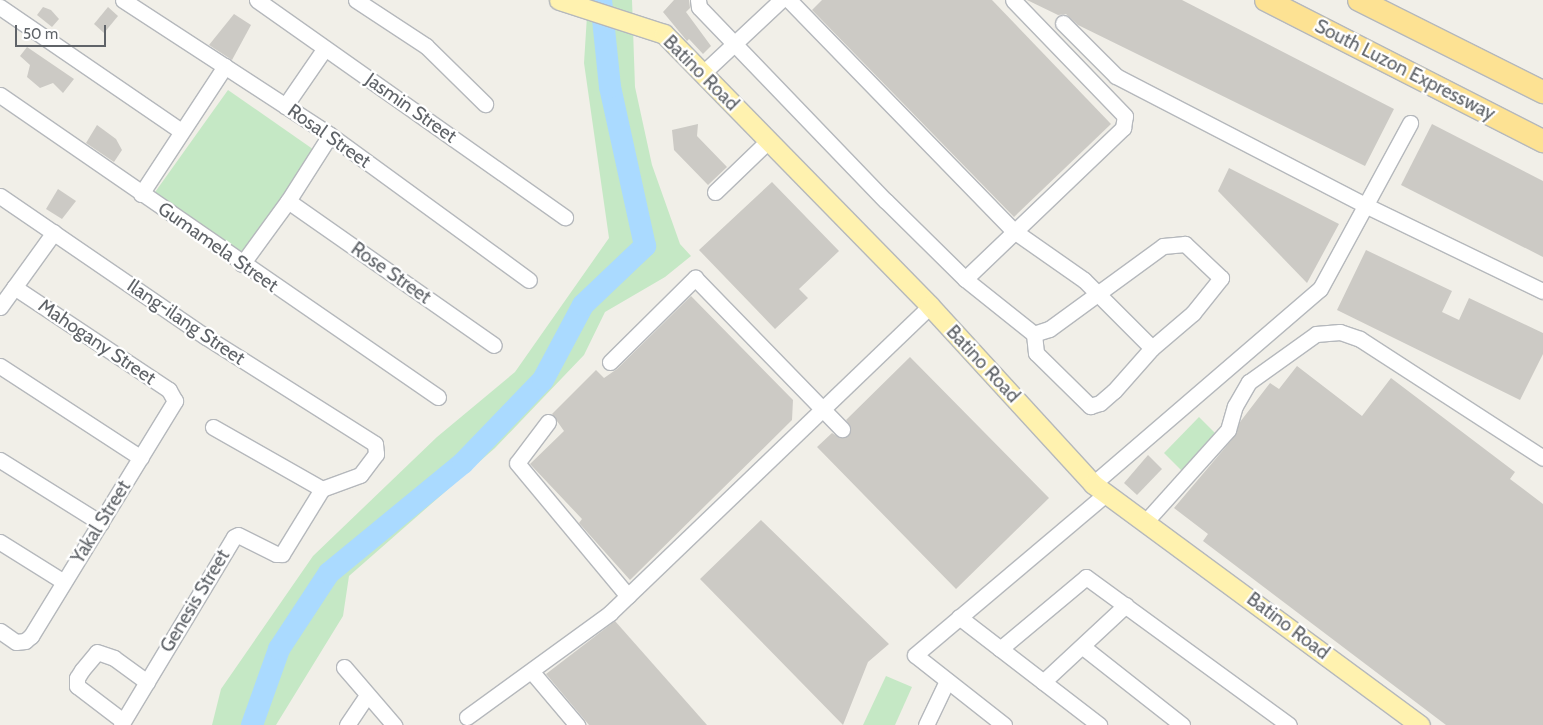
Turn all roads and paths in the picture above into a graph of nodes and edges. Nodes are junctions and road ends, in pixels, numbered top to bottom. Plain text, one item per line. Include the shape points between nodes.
1 (123, 0) edge
2 (257, 0) edge
3 (356, 0) edge
4 (559, 0) edge
5 (698, 0) edge
6 (781, 0) edge
7 (789, 0) edge
8 (1013, 0) edge
9 (1266, 0) edge
10 (1359, 0) edge
11 (0, 7) edge
12 (1063, 23) dead end
13 (734, 44) junction
14 (326, 48) junction
15 (225, 66) junction
16 (703, 73) junction
17 (1543, 92) edge
18 (0, 94) edge
19 (485, 104) dead end
20 (285, 106) junction
21 (1410, 123) dead end
22 (182, 131) junction
23 (330, 135) junction
24 (769, 140) junction
25 (1543, 141) edge
26 (716, 192) dead end
27 (141, 194) junction
28 (0, 196) edge
29 (288, 201) junction
30 (1367, 206) junction
31 (565, 217) dead end
32 (54, 232) junction
33 (1014, 232) junction
34 (242, 264) junction
35 (965, 279) junction
36 (529, 280) dead end
37 (14, 287) junction
38 (1543, 291) edge
39 (1100, 294) junction
40 (930, 306) junction
41 (0, 308) edge
42 (1034, 334) junction
43 (494, 345) dead end
44 (1152, 348) junction
45 (610, 362) dead end
46 (0, 366) edge
47 (438, 397) dead end
48 (175, 401) joint
49 (822, 408) junction
50 (548, 422) dead end
51 (213, 427) dead end
52 (842, 428) dead end
53 (141, 458) junction
54 (1543, 458) edge
55 (0, 460) edge
56 (1100, 488) junction
57 (322, 489) junction
58 (1147, 520) junction
59 (101, 524) junction
60 (0, 542) edge
61 (64, 582) junction
62 (628, 596) junction
63 (1126, 605) junction
64 (960, 617) junction
65 (0, 631) edge
66 (1083, 647) junction
67 (1000, 648) junction
68 (344, 667) dead end
69 (532, 672) junction
70 (947, 681) junction
71 (147, 682) junction
72 (1043, 682) junction
73 (367, 695) junction
74 (467, 717) dead end
75 (122, 723) edge
76 (347, 725) edge
77 (394, 725) edge
78 (577, 725) edge
79 (926, 725) edge
80 (1004, 725) edge
81 (1099, 725) edge
82 (1182, 725) edge
83 (1289, 725) edge
84 (1420, 725) edge

1 - 15 street, Rosal Street
2 - 14 street, Jasmin Street
3 - 19 street via 426,46
4 - 16 main road, Batino Road via 664,34
5 - 13 street via 699,7
6 - 13 street
7 - 33 street
8 - 33 street via 1124,116 1122,128
9 - 25 highway, South Luzon Expressway
10 - 17 highway
11 - 22 street
12 - 30 street via 1116,76
13 - 16 street
13 - 35 street
14 - 20 street
14 - 31 street, Jasmin Street
15 - 20 street, Rosal Street
15 - 22 street
16 - 24 main road, Batino Road
18 - 27 street, Gumamela Street
20 - 23 street, Rosal Street
21 - 30 street
22 - 27 street
23 - 29 street
23 - 36 street, Rosal Street
24 - 26 street
24 - 40 main road, Batino Road
27 - 34 street, Gumamela Street
28 - 32 street, Ilang-ilang Street
29 - 34 street
29 - 43 street, Rose Street
30 - 38 street
30 - 56 street via 1320,288
32 - 37 street
32 - 57 street, Ilang-ilang Street via 206,337 375,444 376,454 360,475
33 - 35 street
33 - 39 street
34 - 47 street, Gumamela Street
35 - 42 street
37 - 41 street
37 - 48 street, Mahogany Street via 169,390
39 - 42 street via 1049,329
39 - 44 street
39 - 44 street via 1163,246 1174,243 1185,244 1221,278 1192,313
40 - 49 street
40 - 56 main road, Batino Road
42 - 44 street via 1036,353 1090,406 1100,403 1114,391
45 - 49 street via 695,278
46 - 53 street
48 - 53 street, Yakal Street
49 - 52 street
49 - 62 street
50 - 62 street via 517,463
51 - 57 street
53 - 59 street, Yakal Street
54 - 58 street via 1360,339 1340,332 1316,334 1249,382 1235,406 1228,430
55 - 59 street
56 - 58 main road, Batino Road
56 - 64 street
57 - 71 street, Genesis Street via 282,554 238,535 234,538
58 - 84 main road, Batino Road
59 - 61 street, Yakal Street
60 - 61 street
61 - 65 street, Yakal Street via 25,641 16,642
62 - 69 street via 583,636
63 - 66 street
63 - 67 street via 1086,577
63 - 83 street
64 - 67 street
64 - 70 street via 915,655
66 - 72 street
66 - 82 street
67 - 72 street
68 - 73 street
69 - 74 street
69 - 78 street
70 - 79 street
70 - 80 street
71 - 75 street, Genesis Street
71 - 75 street via 114,658 92,654 76,682
72 - 81 street
73 - 76 street
73 - 77 street

